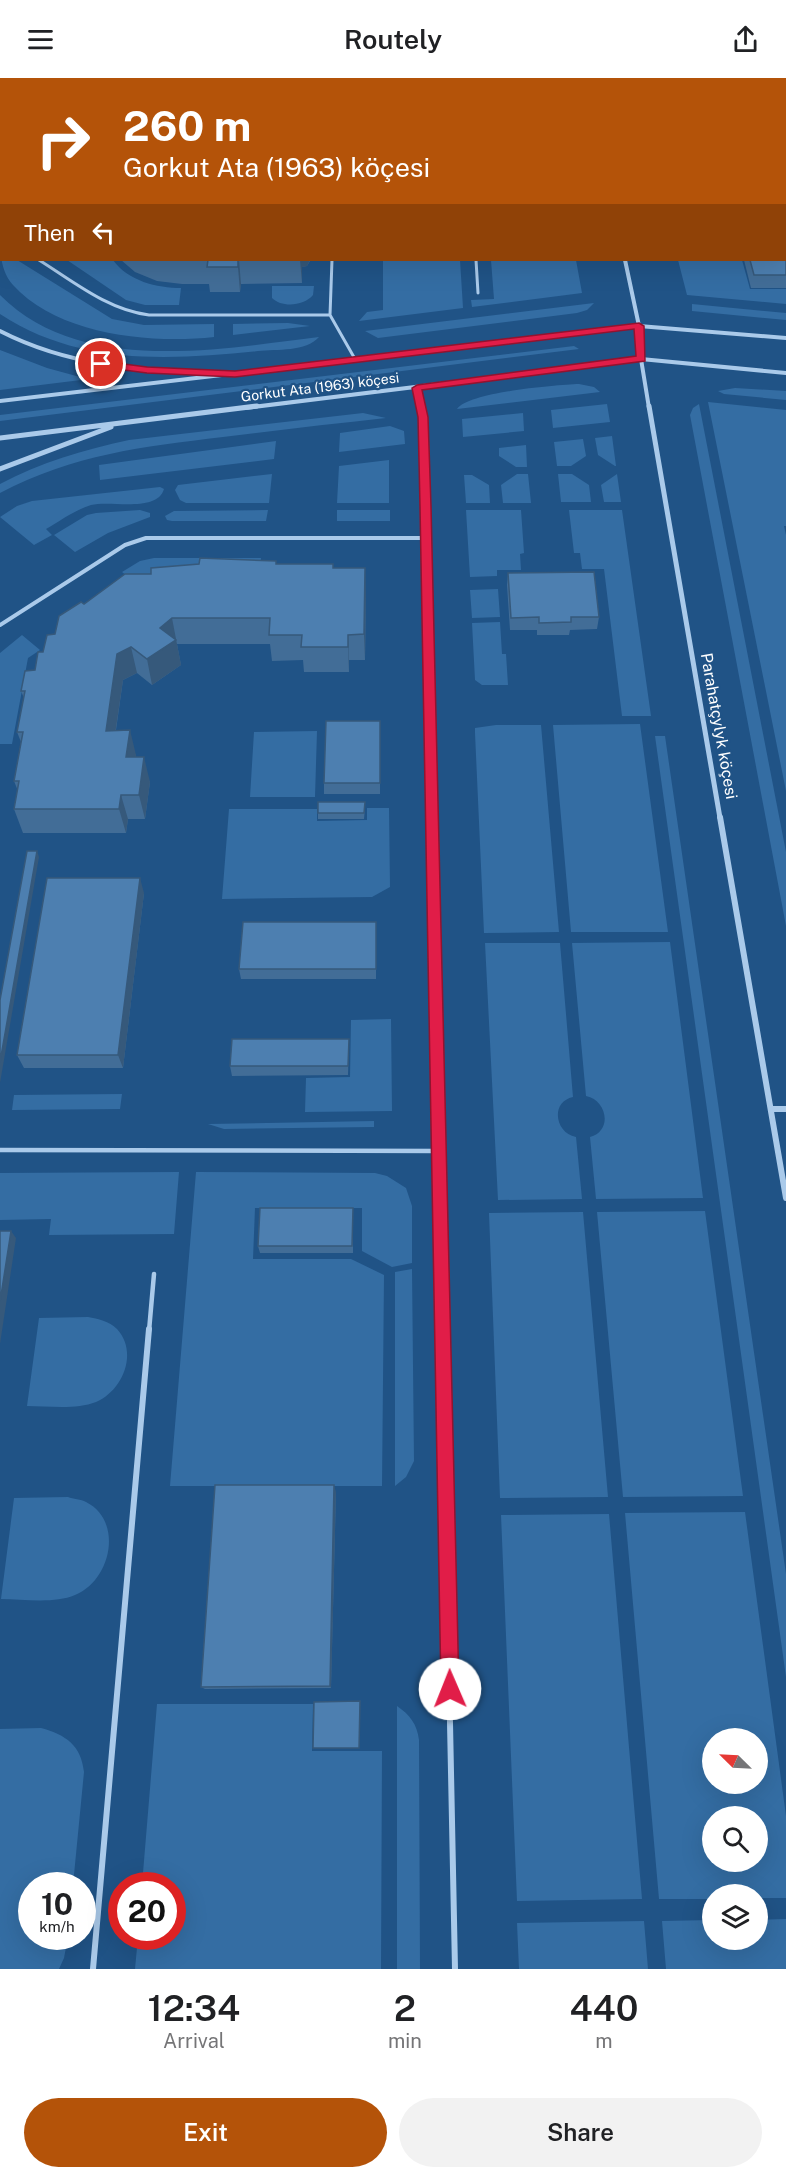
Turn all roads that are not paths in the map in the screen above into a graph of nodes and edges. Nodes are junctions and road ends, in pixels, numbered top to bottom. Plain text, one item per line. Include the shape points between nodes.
1 (41, 261) edge
2 (332, 261) edge
3 (476, 261) edge
4 (625, 261) edge
5 (478, 293) dead end
6 (330, 315) junction
7 (639, 326) junction
8 (0, 331) edge
9 (786, 338) edge
10 (355, 359) junction
11 (641, 359) junction
12 (786, 373) edge
13 (235, 374) junction
14 (417, 388) junction
15 (0, 401) edge
16 (123, 423) junction
17 (0, 438) edge
18 (0, 469) edge
19 (426, 538) junction
20 (0, 625) edge
21 (771, 1109) junction
22 (786, 1109) edge
23 (0, 1150) edge
24 (439, 1151) junction
25 (786, 1198) edge
26 (154, 1274) dead end
27 (93, 1969) edge
28 (455, 1969) edge

1 - 6 lane via 116,308 131,313
2 - 6 lane
3 - 5 lane
4 - 7 street, Parahatçylyk köçesi
6 - 10 lane
7 - 9 street, Gorkut Ata (1963) köçesi
7 - 10 street, Gorkut Ata (1963) köçesi
7 - 11 street, Parahatçylyk köçesi
8 - 13 street via 44,351 96,363
10 - 13 street, Gorkut Ata (1963) köçesi
11 - 12 street, Gorkut Ata (1963) köçesi
11 - 14 street, Gorkut Ata (1963) köçesi
11 - 21 street, Parahatçylyk köçesi
13 - 15 street, Gorkut Ata (1963) köçesi
14 - 16 street, Gorkut Ata (1963) köçesi
14 - 19 lane via 423,417
16 - 17 street, Gorkut Ata (1963) köçesi
16 - 18 street
19 - 20 lane via 146,538 125,545
19 - 24 lane
21 - 22 street
21 - 25 street, Parahatçylyk köçesi
23 - 24 lane
24 - 28 lane
26 - 27 lane

